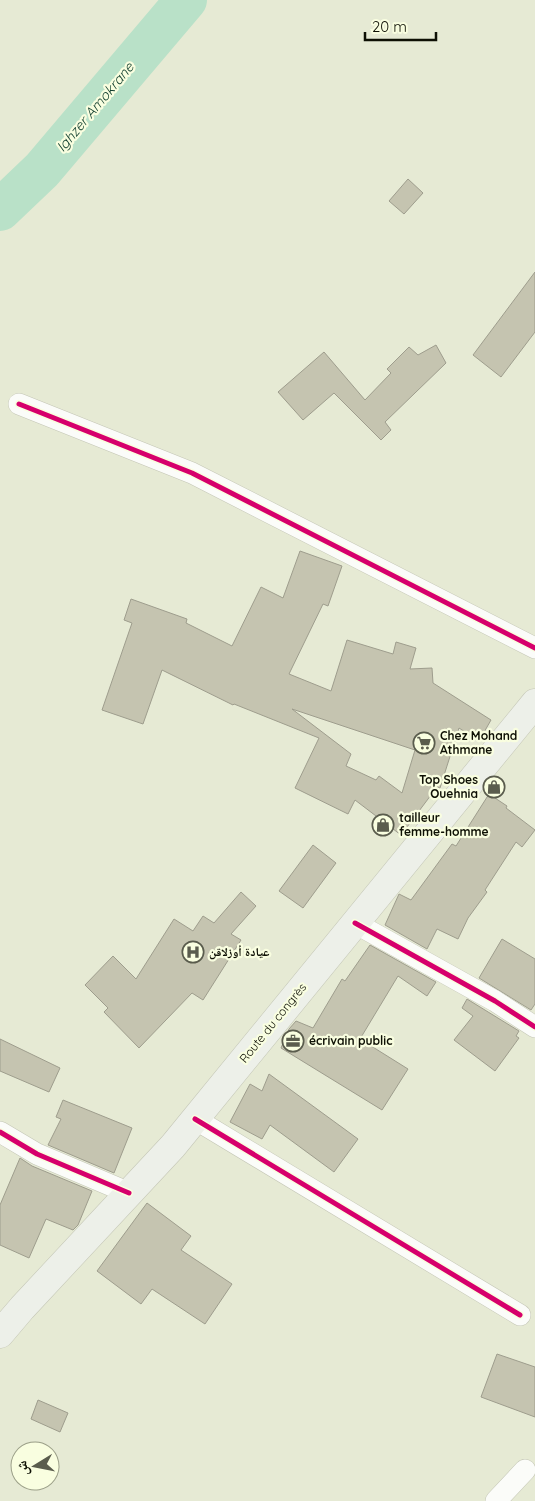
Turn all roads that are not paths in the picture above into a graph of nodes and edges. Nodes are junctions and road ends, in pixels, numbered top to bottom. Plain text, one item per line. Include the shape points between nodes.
1 (19, 404) dead end
2 (535, 648) edge
3 (535, 703) edge
4 (355, 923) junction
5 (535, 1027) edge
6 (195, 1119) junction
7 (0, 1132) edge
8 (129, 1193) junction
9 (520, 1316) dead end
10 (0, 1334) edge
11 (525, 1470) dead end
12 (496, 1501) edge

1 - 2 street via 192,473
3 - 4 main road, Route du congrès
4 - 5 street via 495,1001
4 - 6 main road, Route du congrès
6 - 8 main road, Route du congrès
6 - 9 street
7 - 8 street via 37,1154
8 - 10 main road, Route du congrès
11 - 12 street

